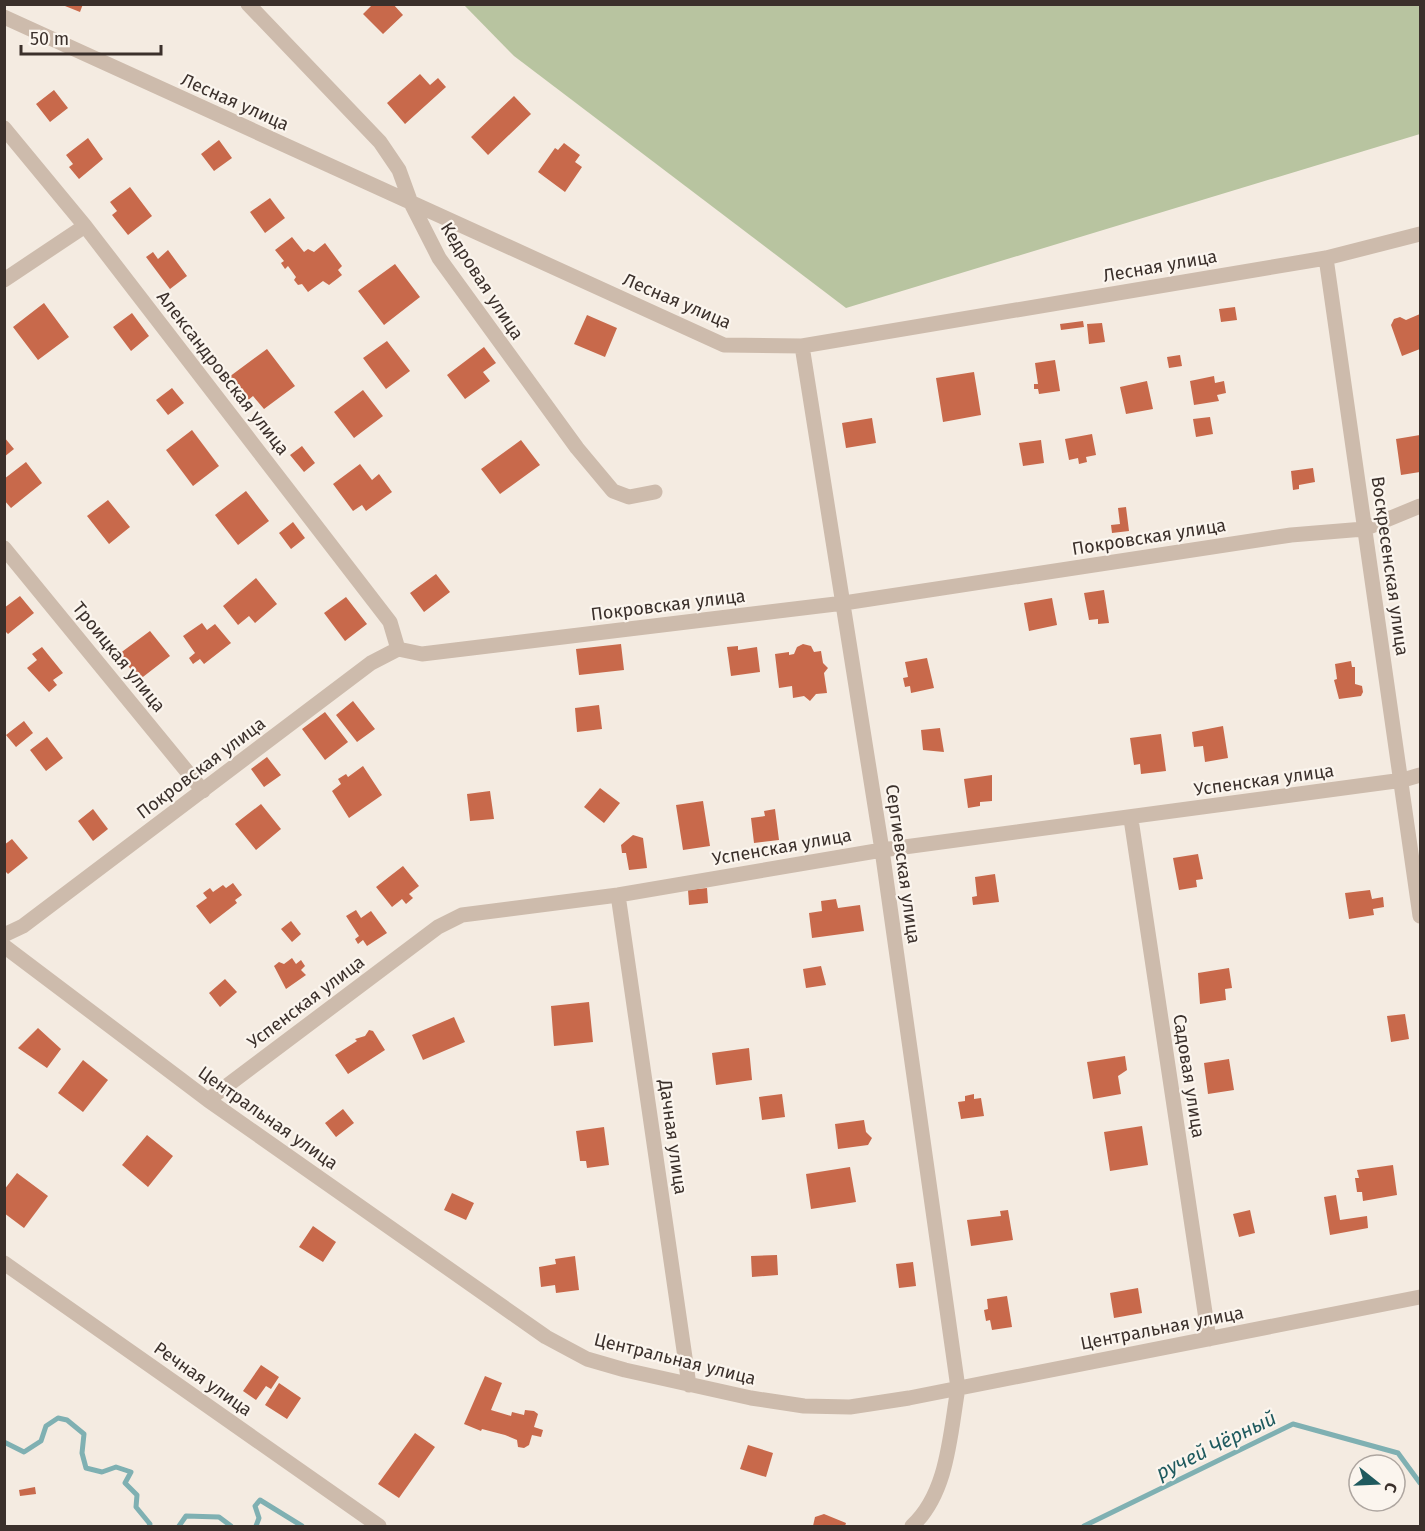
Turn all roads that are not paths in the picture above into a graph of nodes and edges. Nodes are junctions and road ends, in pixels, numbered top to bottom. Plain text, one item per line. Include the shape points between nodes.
1 (248, 4) edge
2 (4, 17) edge
3 (4, 128) edge
4 (411, 203) junction
5 (85, 226) junction
6 (1420, 234) edge
7 (1326, 258) junction
8 (4, 280) edge
9 (802, 346) junction
10 (655, 492) dead end
11 (1420, 506) edge
12 (1364, 529) junction
13 (4, 548) edge
14 (844, 603) junction
15 (398, 649) junction
16 (1420, 774) edge
17 (1403, 780) junction
18 (203, 791) junction
19 (1131, 819) junction
20 (882, 850) junction
21 (618, 895) junction
22 (1420, 916) edge
23 (4, 934) edge
24 (4, 946) edge
25 (208, 1100) junction
26 (4, 1263) edge
27 (1420, 1297) edge
28 (1209, 1339) junction
29 (689, 1385) junction
30 (958, 1388) junction
31 (379, 1527) edge
32 (912, 1527) edge

1 - 4 street, Кедровая улица via 380,142 399,170
2 - 4 street, Лесная улица
3 - 5 street, Александровская улица
4 - 9 street, Лесная улица via 724,345
4 - 10 street, Кедровая улица via 446,267 576,448 614,491 629,496
5 - 8 street
5 - 15 street, Александровская улица via 390,622
6 - 7 street, Лесная улица
7 - 9 street, Лесная улица
7 - 12 street, Воскресенская улица
9 - 14 street, Сергиевская улица
11 - 12 street, Покровская улица
12 - 14 street, Покровская улица via 1291,535
12 - 17 street, Воскресенская улица
13 - 18 street, Троицкая улица
14 - 15 street, Покровская улица via 422,654
14 - 20 street, Сергиевская улица
15 - 18 street, Покровская улица via 371,663
16 - 17 street, Успенская улица
17 - 19 street, Успенская улица
17 - 22 street, Воскресенская улица
18 - 23 street, Покровская улица via 23,926
19 - 20 street, Успенская улица
19 - 28 street, Садовая улица
20 - 21 street, Успенская улица
20 - 30 street, Сергиевская улица
21 - 25 street, Успенская улица via 462,915 438,927
21 - 29 street, Дачная улица
24 - 25 street, Центральная улица
25 - 29 street, Центральная улица via 546,1337 587,1359
26 - 31 street, Речная улица
27 - 28 street, Центральная улица
28 - 30 street, Центральная улица
29 - 30 street, Центральная улица via 804,1406 850,1407
30 - 32 street via 944,1467 927,1513

